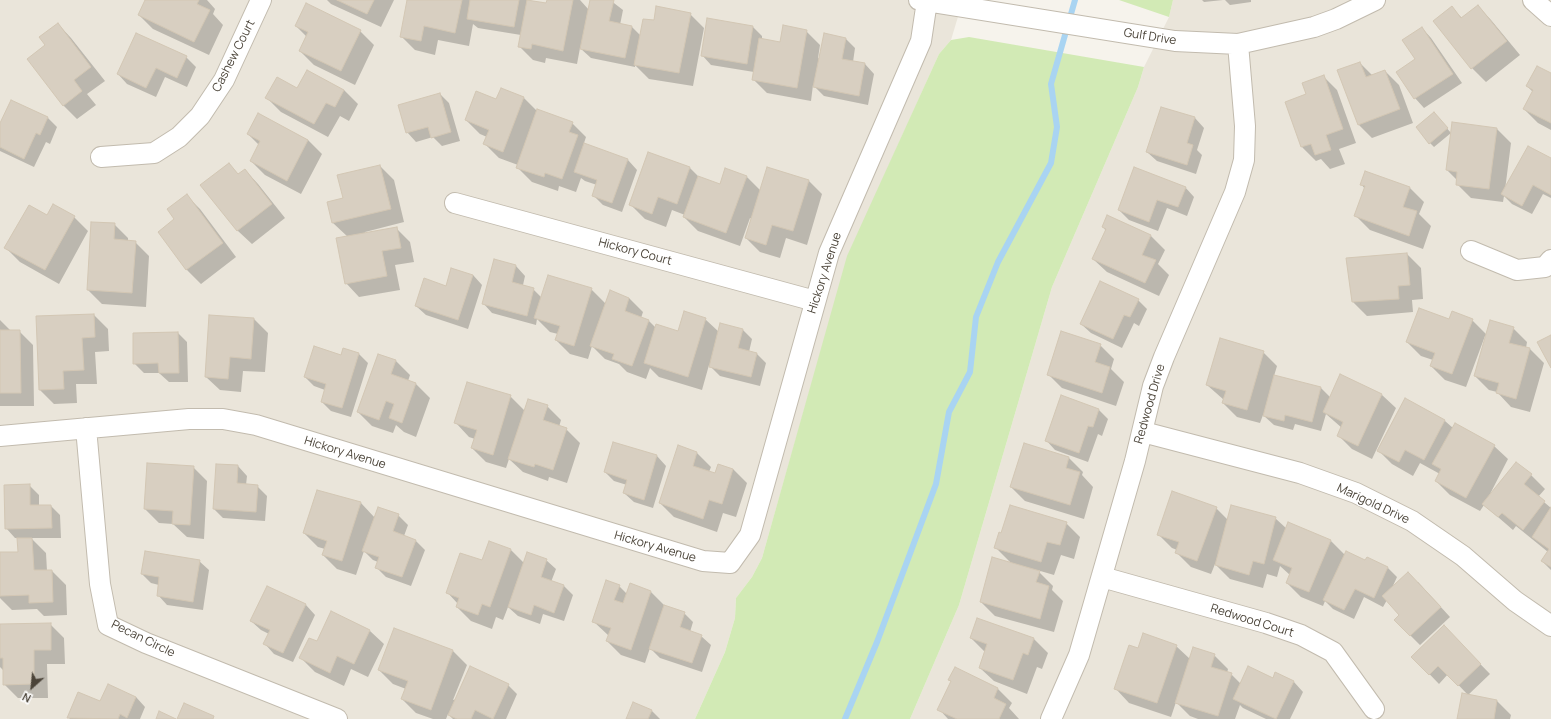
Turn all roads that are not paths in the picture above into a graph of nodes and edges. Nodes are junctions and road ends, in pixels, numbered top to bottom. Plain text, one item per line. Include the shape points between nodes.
1 (261, 0) edge
2 (1375, 0) edge
3 (1533, 0) edge
4 (923, 1) edge
5 (1551, 16) edge
6 (1238, 44) junction
7 (101, 157) dead end
8 (455, 203) dead end
9 (1471, 251) dead end
10 (1551, 260) edge
11 (815, 301) junction
12 (86, 428) junction
13 (1142, 432) junction
14 (0, 436) edge
15 (1102, 577) junction
16 (1551, 626) edge
17 (1374, 709) dead end
18 (338, 719) edge
19 (1051, 719) edge

1 - 7 street, Cashew Court via 224,80 200,116 179,137 154,153
2 - 6 street, Gulf Drive via 1314,28
3 - 5 street
4 - 6 street, Gulf Drive via 1175,42
4 - 11 street, Hickory Avenue via 921,41 829,253
6 - 13 street, Redwood Drive via 1245,126 1244,160 1235,192 1164,357
8 - 11 street, Hickory Court
9 - 10 street via 1517,270 1545,266
11 - 12 street, Hickory Avenue via 750,535 730,563 703,561 654,547 256,425 223,419 189,419
12 - 14 street, Hickory Avenue
12 - 18 street, Pecan Circle via 100,584 108,624 146,643
13 - 15 street, Redwood Drive
13 - 16 street, Marigold Drive via 1300,473 1356,493 1412,521 1463,556 1515,601
15 - 17 street, Redwood Court via 1301,635 1333,652
15 - 19 street, Redwood Drive via 1079,655

